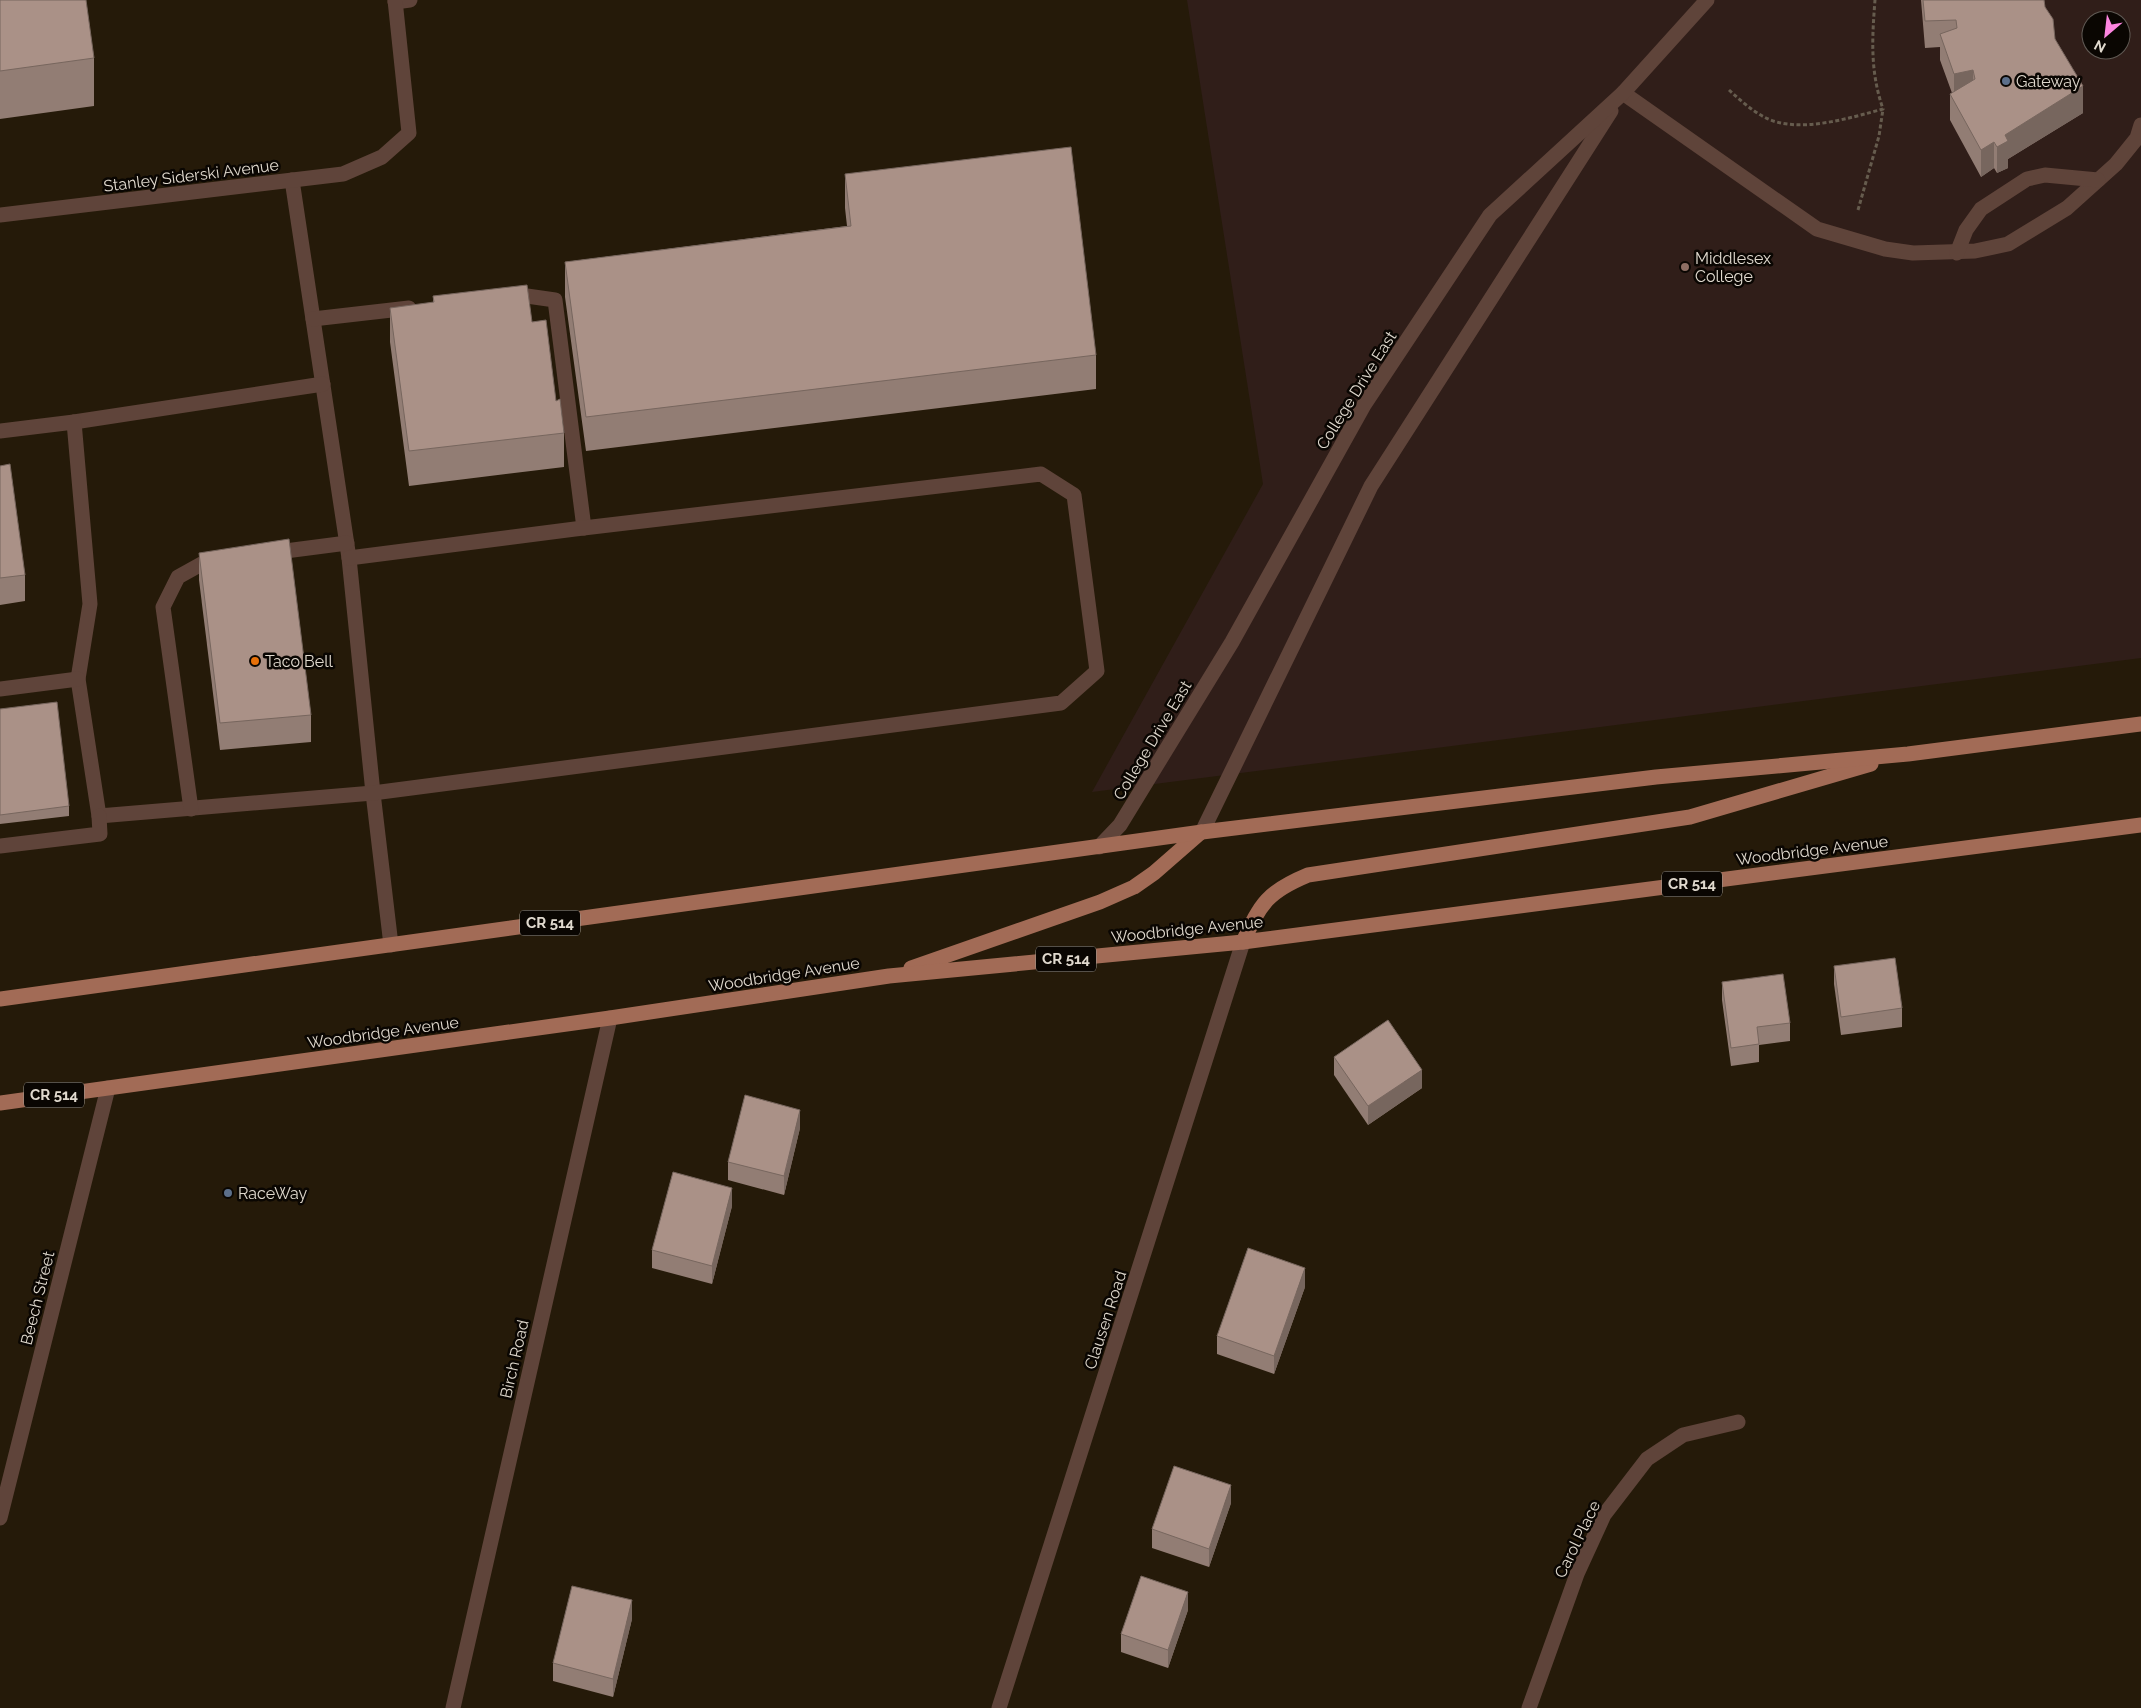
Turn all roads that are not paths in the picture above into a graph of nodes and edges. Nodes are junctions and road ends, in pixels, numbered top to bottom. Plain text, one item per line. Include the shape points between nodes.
1 (410, 0) edge
2 (1706, 0) edge
3 (395, 1) edge
4 (1623, 93) junction
5 (2141, 125) edge
6 (292, 180) junction
7 (2098, 180) junction
8 (0, 215) edge
9 (1957, 253) junction
10 (491, 298) edge
11 (423, 306) edge
12 (313, 318) junction
13 (323, 384) junction
14 (74, 422) junction
15 (0, 431) edge
16 (584, 528) junction
17 (347, 543) junction
18 (252, 555) edge
19 (233, 558) edge
20 (349, 558) junction
21 (78, 679) junction
22 (0, 689) edge
23 (2141, 724) edge
24 (1908, 754) junction
25 (373, 793) junction
26 (190, 809) junction
27 (99, 816) junction
28 (2141, 825) edge
29 (1202, 832) junction
30 (0, 846) edge
31 (1099, 847) junction
32 (1243, 942) junction
33 (391, 945) junction
34 (889, 976) junction
35 (0, 999) edge
36 (610, 1018) junction
37 (108, 1088) junction
38 (0, 1103) edge
39 (1738, 1422) dead end
40 (0, 1518) edge
41 (452, 1708) edge
42 (999, 1708) edge
43 (1529, 1708) edge

1 - 3 street
2 - 4 street, College Drive East
3 - 6 street, Stanley Siderski Avenue via 409,133 382,157 343,174
4 - 9 street via 1817,229 1885,249
4 - 29 street via 1371,486
4 - 31 street, College Drive East via 1490,216 1364,405 1232,642 1129,812
5 - 7 street via 2137,138
6 - 8 street, Stanley Siderski Avenue
6 - 12 street
7 - 9 street via 2067,208 2008,244
7 - 9 street via 2045,175 2027,179 1981,209 1966,230
10 - 16 street via 520,295 555,300
11 - 12 street
12 - 13 street
13 - 14 street
13 - 17 street
14 - 15 street
14 - 21 street via 90,604
16 - 20 street
16 - 25 street via 1041,474 1074,495 1097,671 1061,703
17 - 18 street
17 - 20 street
19 - 26 street via 204,562 178,576 163,607
20 - 25 street
21 - 22 street
21 - 27 street
23 - 24 main road, CR 514
24 - 29 main road, CR 514 via 1656,777
24 - 32 main road via 1690,817 1308,875 1270,895
25 - 26 street
25 - 33 street
26 - 27 street
27 - 30 street via 100,834
28 - 32 main road, Woodbridge Avenue / CR 514
29 - 31 main road, CR 514
29 - 34 main road via 1134,887
31 - 33 main road, CR 514
32 - 34 main road, Woodbridge Avenue / CR 514
32 - 42 street, Clausen Road
33 - 35 main road, CR 514
34 - 36 main road, Woodbridge Avenue / CR 514
36 - 37 main road, Woodbridge Avenue / CR 514
36 - 41 street, Birch Road
37 - 38 main road, Woodbridge Avenue / CR 514
37 - 40 street, Beech Street
39 - 43 street, Carol Place via 1683,1435 1647,1458 1604,1515 1577,1574

